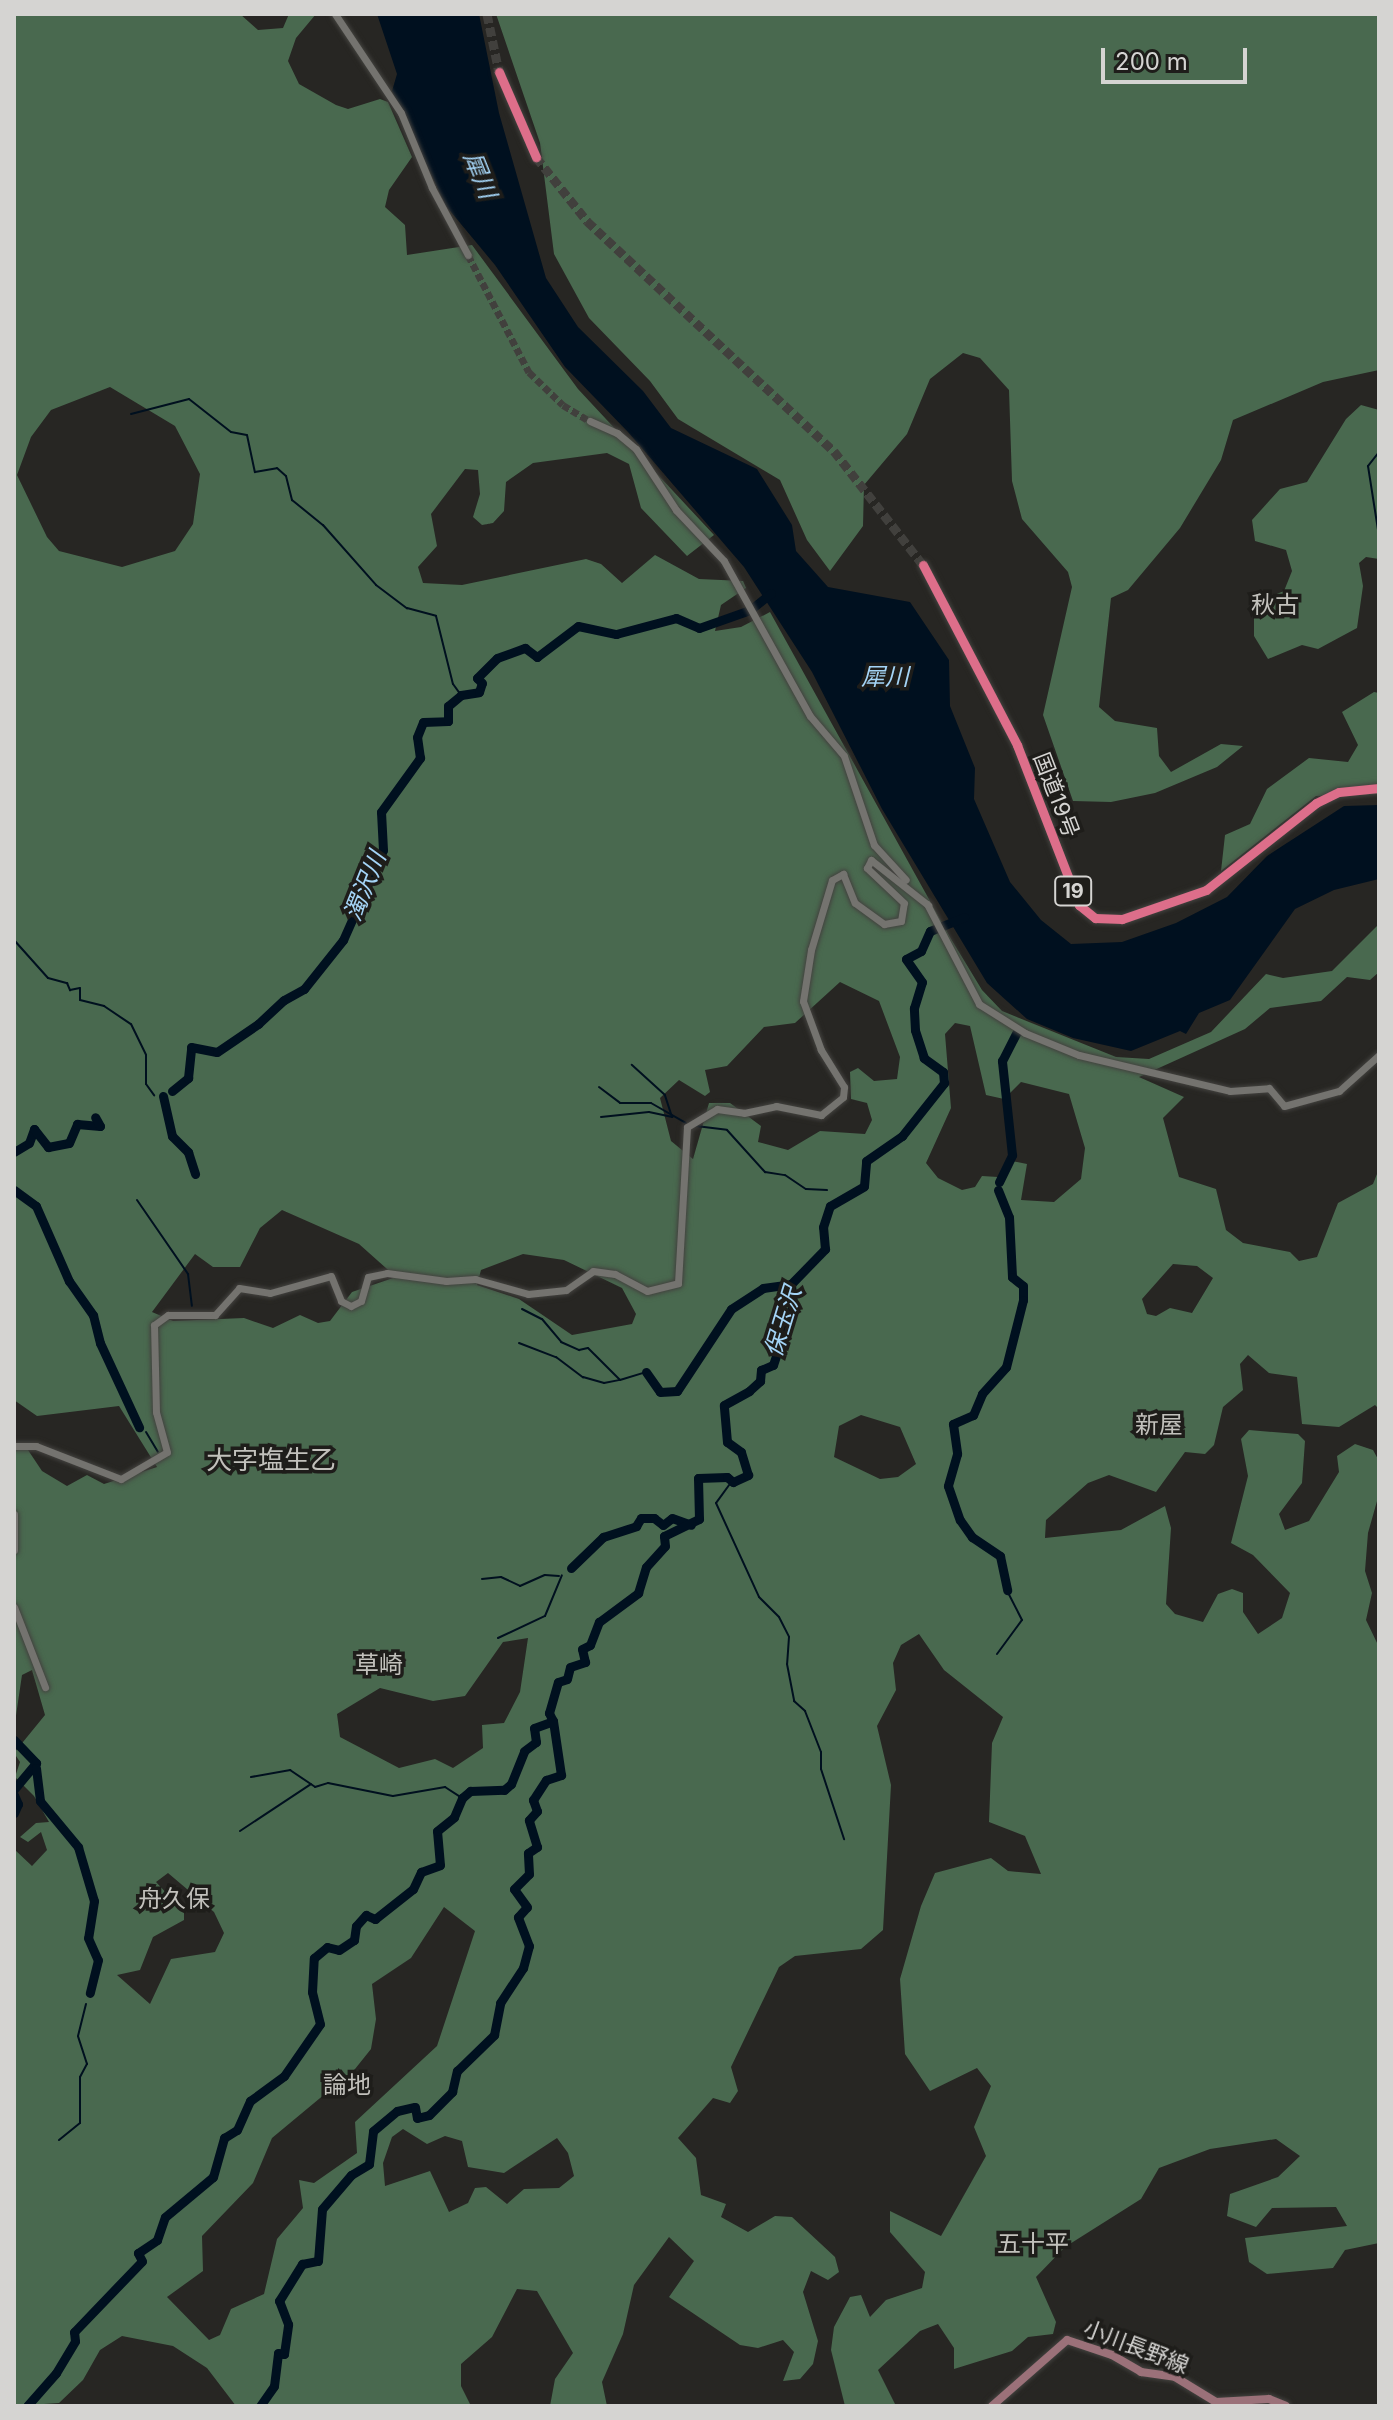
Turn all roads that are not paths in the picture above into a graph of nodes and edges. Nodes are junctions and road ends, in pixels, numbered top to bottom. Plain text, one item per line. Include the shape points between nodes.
1 (335, 14) edge
2 (499, 72) tunnel mouth
3 (536, 157) tunnel mouth
4 (468, 255) tunnel mouth
5 (590, 421) tunnel mouth
6 (923, 565) tunnel mouth
7 (1379, 788) edge
8 (928, 905) junction
9 (1379, 1055) edge
10 (14, 1446) edge
11 (14, 1514) edge
12 (14, 1550) edge
13 (14, 1607) edge
14 (45, 1687) dead end
15 (992, 2406) edge
16 (1286, 2406) edge

1 - 4 street via 401,113
2 - 3 highway
5 - 8 street via 636,449 676,510 724,561 810,716 844,756 874,845
6 - 7 highway, 国道19号 / 19 via 1017,745 1079,905 1095,918 1122,919 1206,890 1326,797
8 - 9 street via 979,1004 1025,1033 1090,1058 1230,1091 1269,1088 1284,1106 1339,1091
8 - 10 street via 871,860 867,868 893,888 906,911 901,921 884,924 855,903 843,874 832,880 811,950 803,1001 821,1050 844,1087 843,1097 821,1115 776,1106 744,1113 717,1109 687,1127 678,1283 647,1291 615,1274 593,1271 566,1290 528,1294 475,1279 387,1273 368,1277 355,1306 341,1301 337,1281 323,1275 270,1293 239,1288 215,1315 168,1315 154,1325 156,1412 167,1452 121,1479 36,1446
11 - 12 street
13 - 14 street
15 - 16 main road, 小川長野線 via 1067,2340 1112,2355 1141,2372 1175,2377 1216,2402 1269,2399

